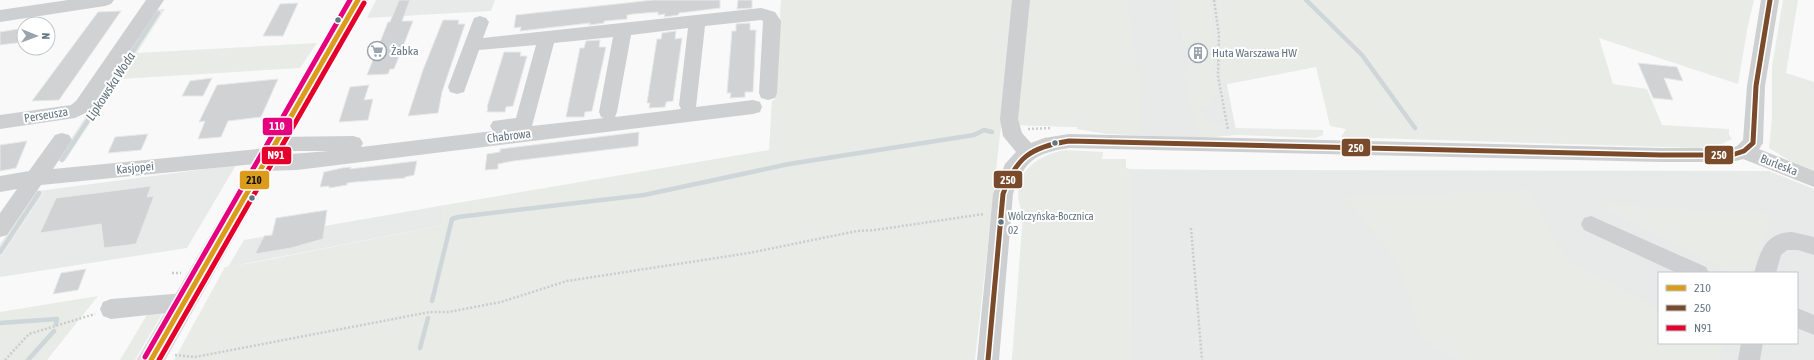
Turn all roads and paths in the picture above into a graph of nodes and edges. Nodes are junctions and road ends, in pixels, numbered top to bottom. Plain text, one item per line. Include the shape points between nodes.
1 (105, 0) edge
2 (155, 0) edge
3 (358, 0) edge
4 (1021, 0) edge
5 (1214, 0) edge
6 (1770, 0) edge
7 (0, 16) edge
8 (480, 22) dead end
9 (697, 22) junction
10 (623, 30) junction
11 (547, 38) junction
12 (472, 45) junction
13 (457, 87) dead end
14 (768, 94) dead end
15 (688, 105) dead end
16 (753, 107) dead end
17 (608, 112) dead end
18 (0, 122) edge
19 (62, 140) dead end
20 (1231, 145) junction
21 (1744, 151) junction
22 (1028, 152) junction
23 (270, 154) junction
24 (36, 178) junction
25 (1814, 179) edge
26 (0, 184) edge
27 (1002, 209) junction
28 (1591, 224) dead end
29 (1191, 228) dead end
30 (0, 229) edge
31 (1814, 246) edge
32 (1696, 272) edge
33 (1765, 272) edge
34 (184, 302) junction
35 (111, 310) joint
36 (1798, 318) edge
37 (1814, 325) edge
38 (1752, 344) edge
39 (160, 357) edge
40 (5, 360) edge
41 (988, 360) edge
42 (1202, 360) edge
43 (1749, 360) edge

1 - 7 street
2 - 18 street, Perseusza via 83,106 75,110
3 - 23 main road
4 - 22 street via 1009,119 1013,136
5 - 20 path via 1219,35 1218,76
6 - 21 street via 1756,86 1753,144
8 - 12 street
9 - 10 street
9 - 14 street via 760,14 771,17
9 - 15 street
10 - 11 street
10 - 17 street
11 - 12 street
11 - 23 street via 524,124
12 - 13 street
16 - 23 street, Chabrowa via 297,162
19 - 24 street
20 - 21 street via 1662,155 1732,155
20 - 22 street via 1070,141 1052,143
21 - 25 street, Burleska
22 - 27 street via 1017,162 1008,177
23 - 24 street, Kasjopei
23 - 34 main road
24 - 26 street, Kasjopei
24 - 30 street
27 - 39 path via 991,213 857,231 749,254 567,281 501,302 448,312 430,312 195,357
27 - 41 street
28 - 32 street
29 - 42 path
31 - 33 street via 1783,242 1772,250
34 - 35 street
34 - 39 main road
35 - 40 path via 29,334
36 - 37 street
38 - 43 street

